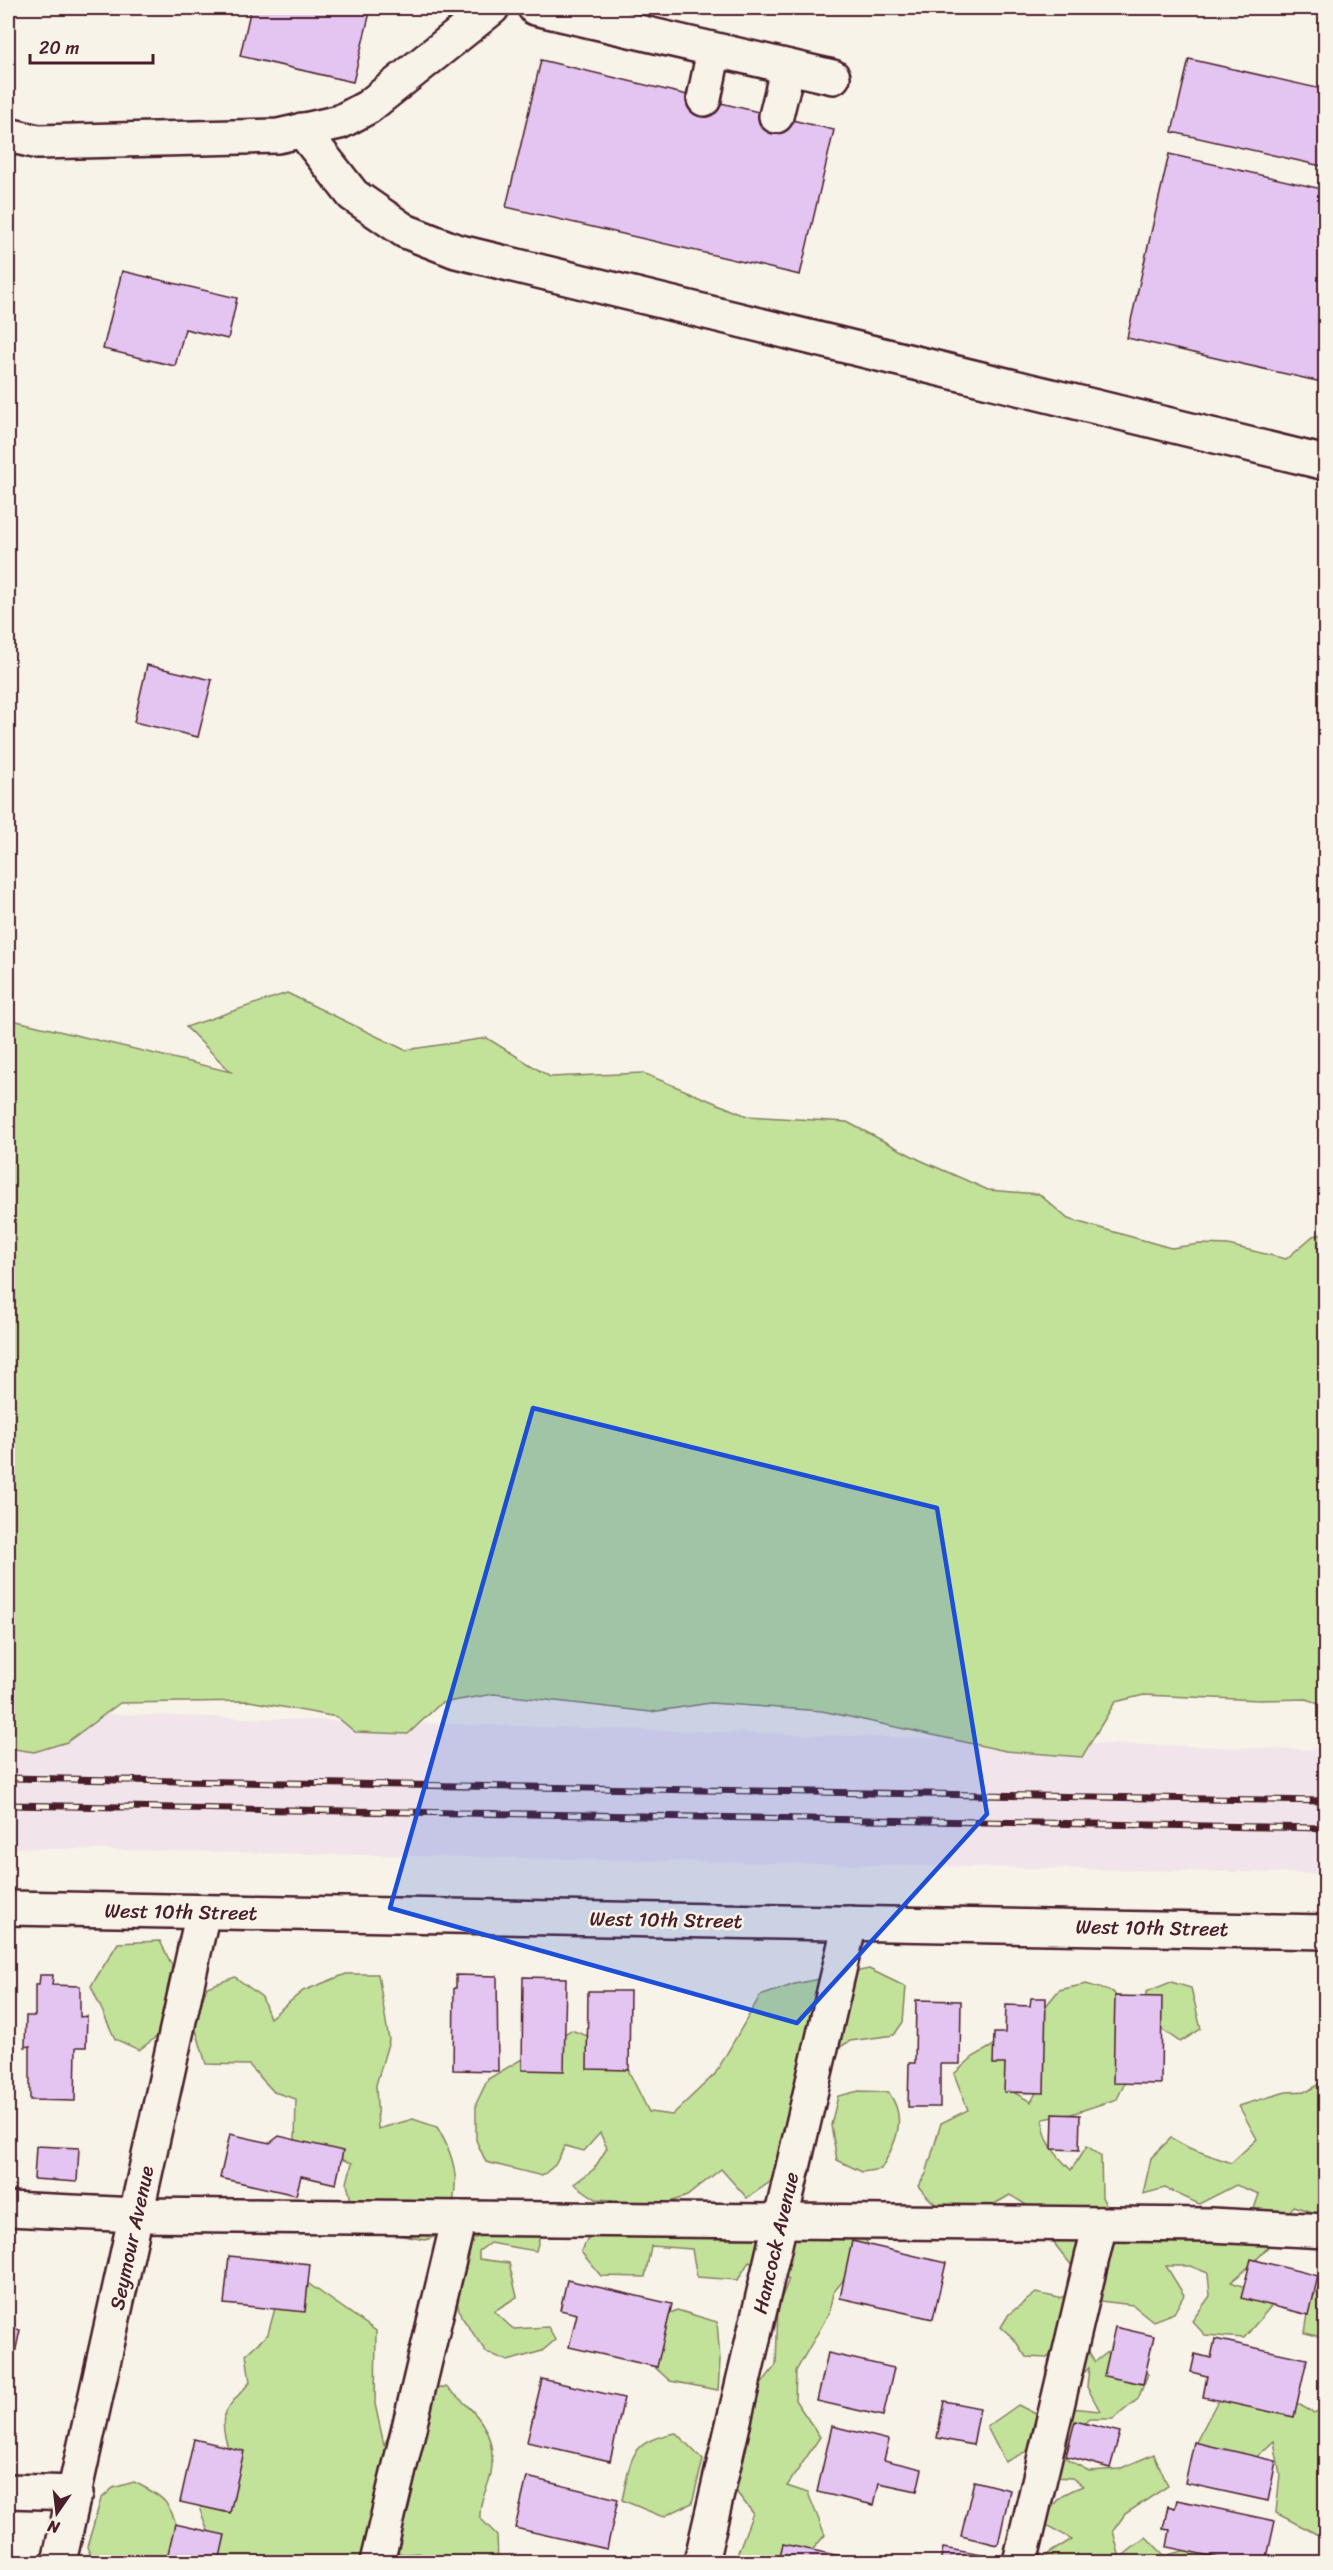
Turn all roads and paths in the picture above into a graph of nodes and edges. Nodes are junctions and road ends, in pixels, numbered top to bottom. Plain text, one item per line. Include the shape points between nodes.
1 (492, 8) edge
2 (535, 8) edge
3 (714, 50) junction
4 (788, 67) junction
5 (833, 77) dead end
6 (704, 99) dead end
7 (776, 116) dead end
8 (302, 130) junction
9 (8, 135) edge
10 (1326, 463) edge
11 (8, 1908) edge
12 (203, 1912) junction
13 (850, 1923) junction
14 (1326, 1932) edge
15 (8, 2209) edge
16 (137, 2215) junction
17 (459, 2218) junction
18 (781, 2220) junction
19 (1100, 2223) junction
20 (1326, 2231) edge
21 (8, 2491) edge
22 (76, 2493) junction
23 (59, 2562) edge
24 (377, 2562) edge
25 (701, 2562) edge
26 (1020, 2562) edge

1 - 8 street via 369,107 340,122
2 - 3 street
3 - 4 street
3 - 6 street
4 - 5 street
4 - 7 street
8 - 9 street via 278,136 38,142
8 - 10 street via 353,195 405,231 456,251
11 - 12 street, West 10th Street
12 - 13 street, West 10th Street
12 - 16 street, Seymour Avenue
13 - 14 street, West 10th Street
13 - 18 street, Hancock Avenue
15 - 16 street
16 - 17 street
16 - 22 street, Seymour Avenue
17 - 18 street
17 - 24 street
18 - 19 street
18 - 25 street, Hancock Avenue
19 - 20 street
19 - 26 street
21 - 22 street
22 - 23 street, Seymour Avenue

